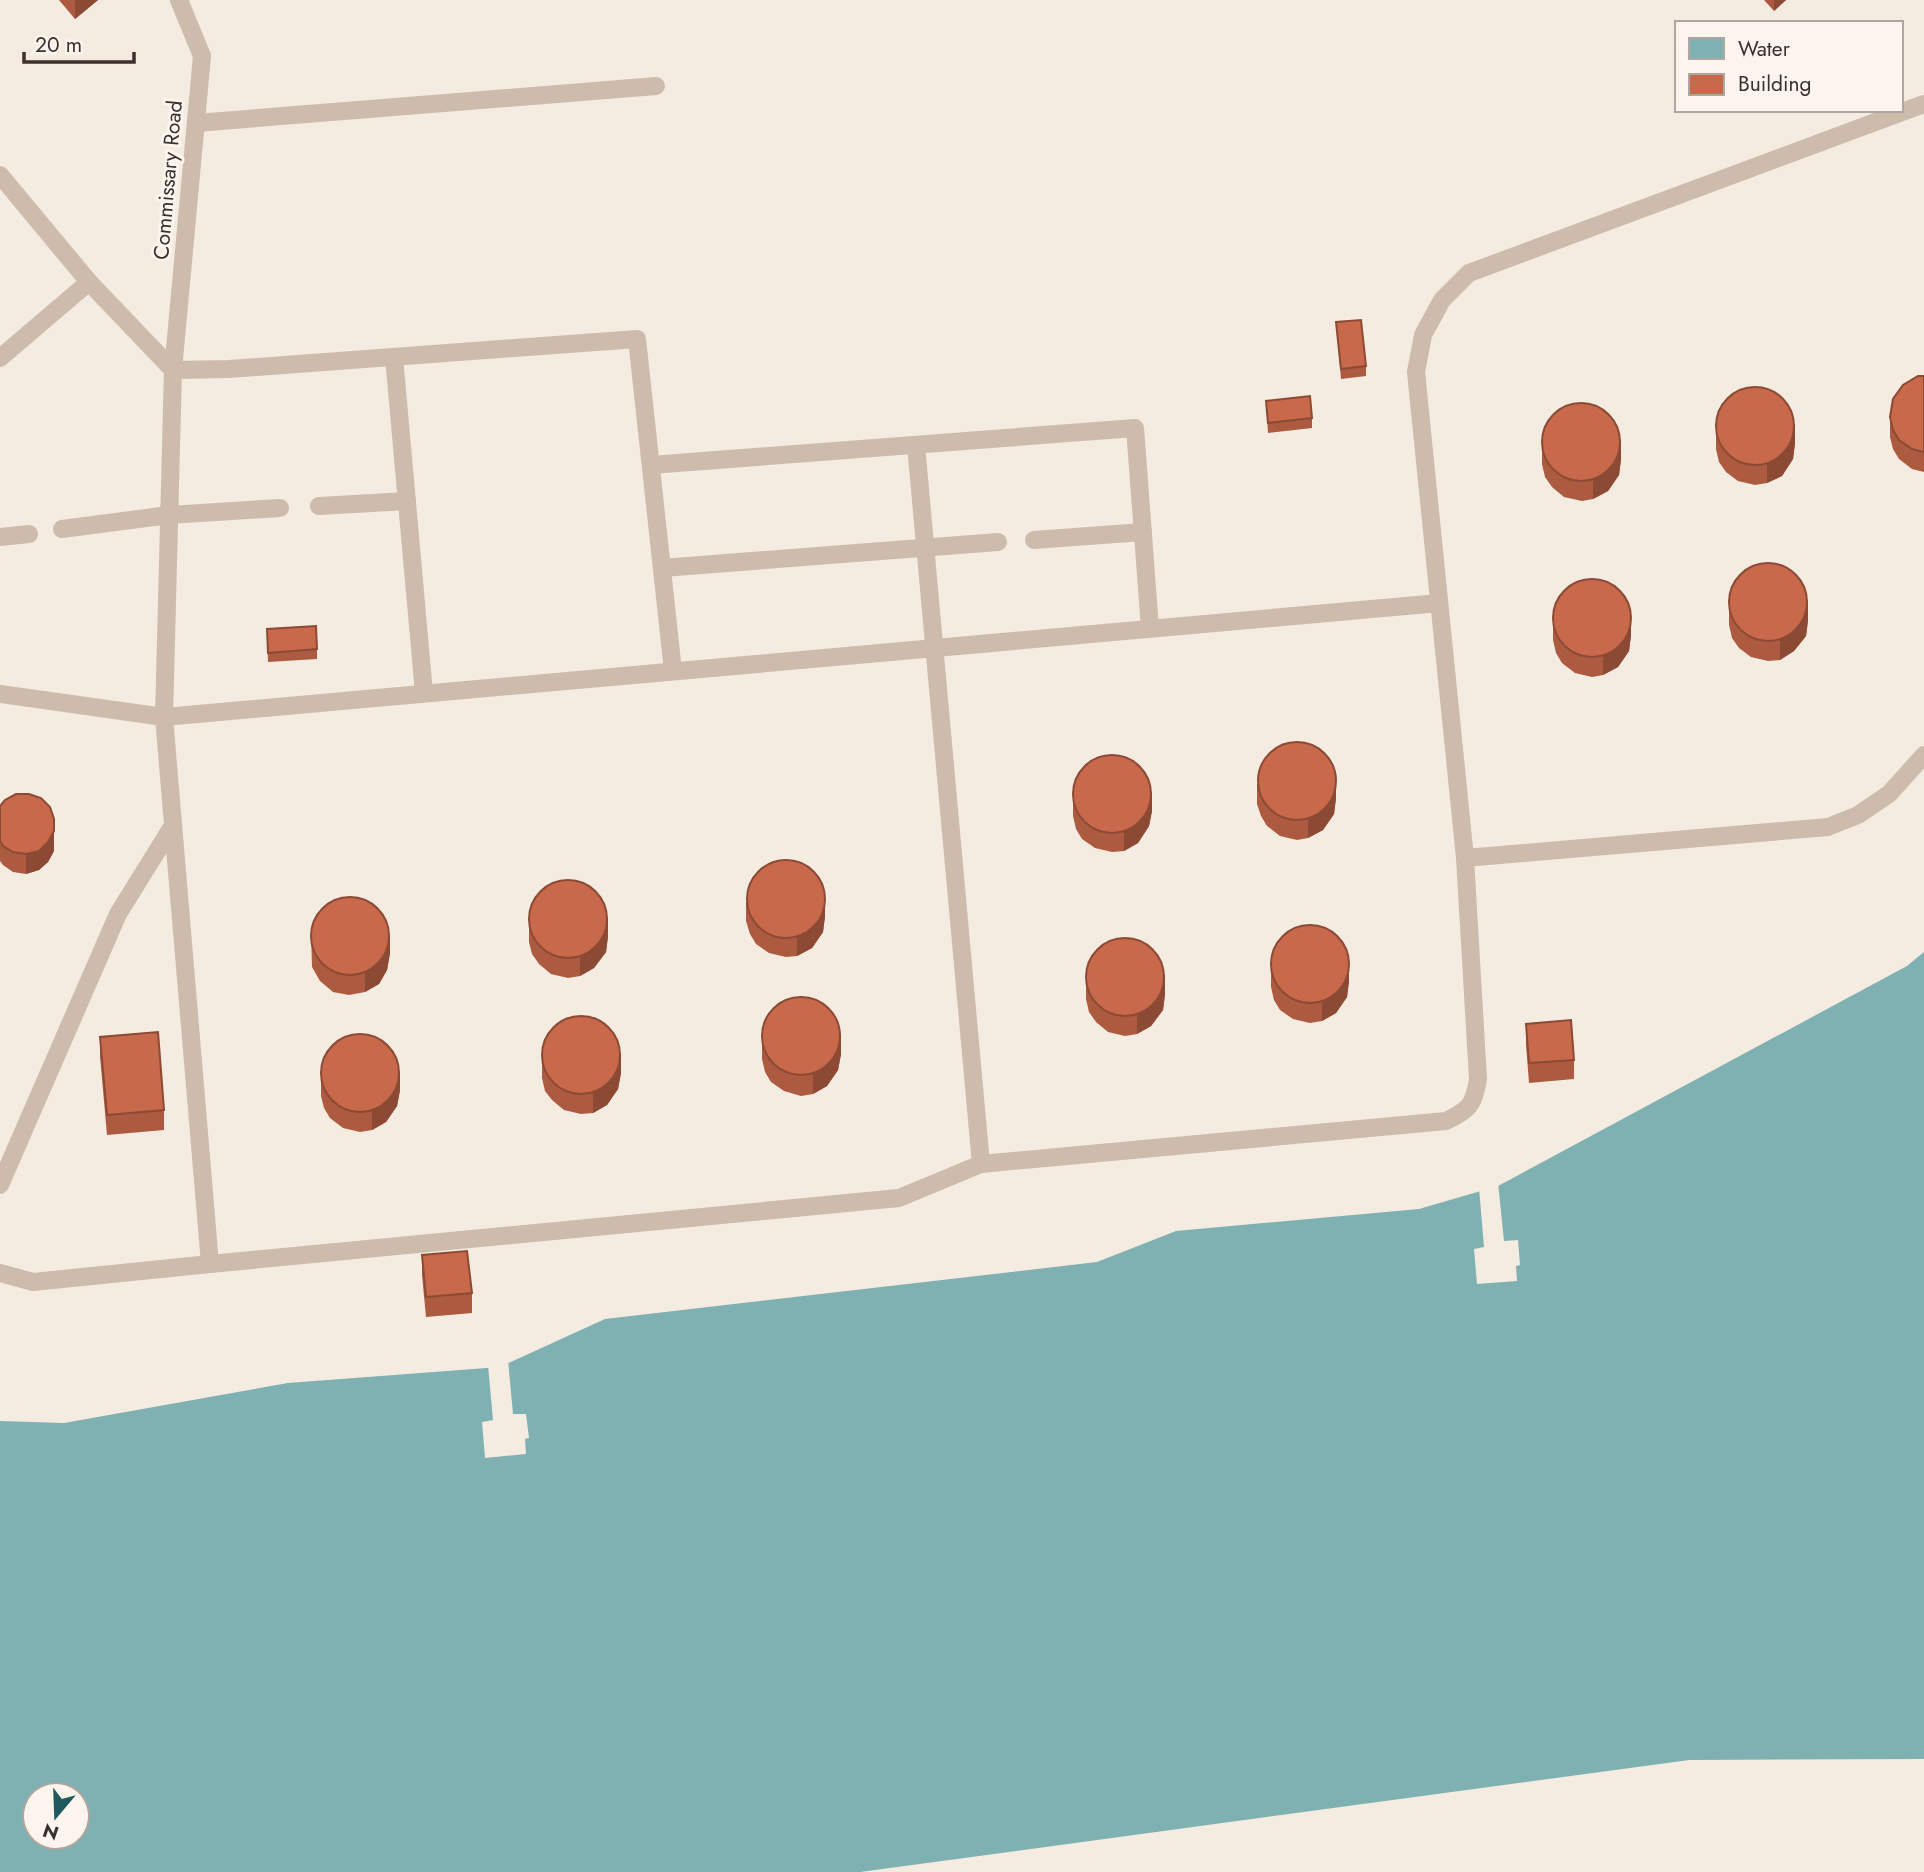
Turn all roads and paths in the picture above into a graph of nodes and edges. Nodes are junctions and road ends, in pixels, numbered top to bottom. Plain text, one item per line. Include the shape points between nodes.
1 (178, 0) edge
2 (656, 86) dead end
3 (1924, 104) edge
4 (1902, 112) edge
5 (1903, 112) edge
6 (196, 123) junction
7 (0, 175) edge
8 (89, 282) junction
9 (394, 357) junction
10 (0, 358) edge
11 (173, 370) junction
12 (916, 444) junction
13 (651, 465) junction
14 (407, 501) junction
15 (319, 506) dead end
16 (280, 508) dead end
17 (169, 515) junction
18 (62, 529) dead end
19 (1143, 532) junction
20 (29, 534) dead end
21 (0, 537) edge
22 (1034, 540) dead end
23 (998, 542) dead end
24 (926, 548) junction
25 (662, 568) junction
26 (1439, 603) junction
27 (1150, 628) junction
28 (934, 648) junction
29 (673, 671) junction
30 (0, 694) edge
31 (424, 694) junction
32 (164, 717) junction
33 (1924, 755) edge
34 (172, 827) junction
35 (1465, 858) junction
36 (981, 1164) junction
37 (0, 1185) edge
38 (209, 1264) junction
39 (0, 1273) edge

1 - 6 lane, Commissary Road via 202,56
2 - 6 lane
3 - 5 lane
4 - 26 lane via 1468,273 1442,300 1423,334 1416,372
6 - 11 lane, Commissary Road
7 - 8 lane
8 - 10 lane
8 - 11 lane
9 - 11 lane
9 - 13 lane via 637,339
9 - 14 lane
11 - 17 lane, Commissary Road
12 - 13 lane
12 - 19 lane via 1135,428
12 - 24 lane
13 - 25 lane
14 - 15 lane
14 - 31 lane
16 - 17 lane
17 - 18 lane
17 - 32 lane, Commissary Road
19 - 22 lane
19 - 27 lane
20 - 21 lane
23 - 24 lane
24 - 25 lane
24 - 28 lane
25 - 29 lane
26 - 27 lane
26 - 35 lane
27 - 28 lane
28 - 29 lane
28 - 36 lane
29 - 31 lane
30 - 32 lane
31 - 32 lane
32 - 34 lane, Commissary Road
33 - 35 lane via 1889,794 1858,815 1828,827
34 - 37 lane via 118,914
34 - 38 lane, Commissary Road
35 - 36 lane via 1478,1079 1475,1099 1464,1113 1446,1121
36 - 38 lane via 899,1198
38 - 39 lane via 33,1282

